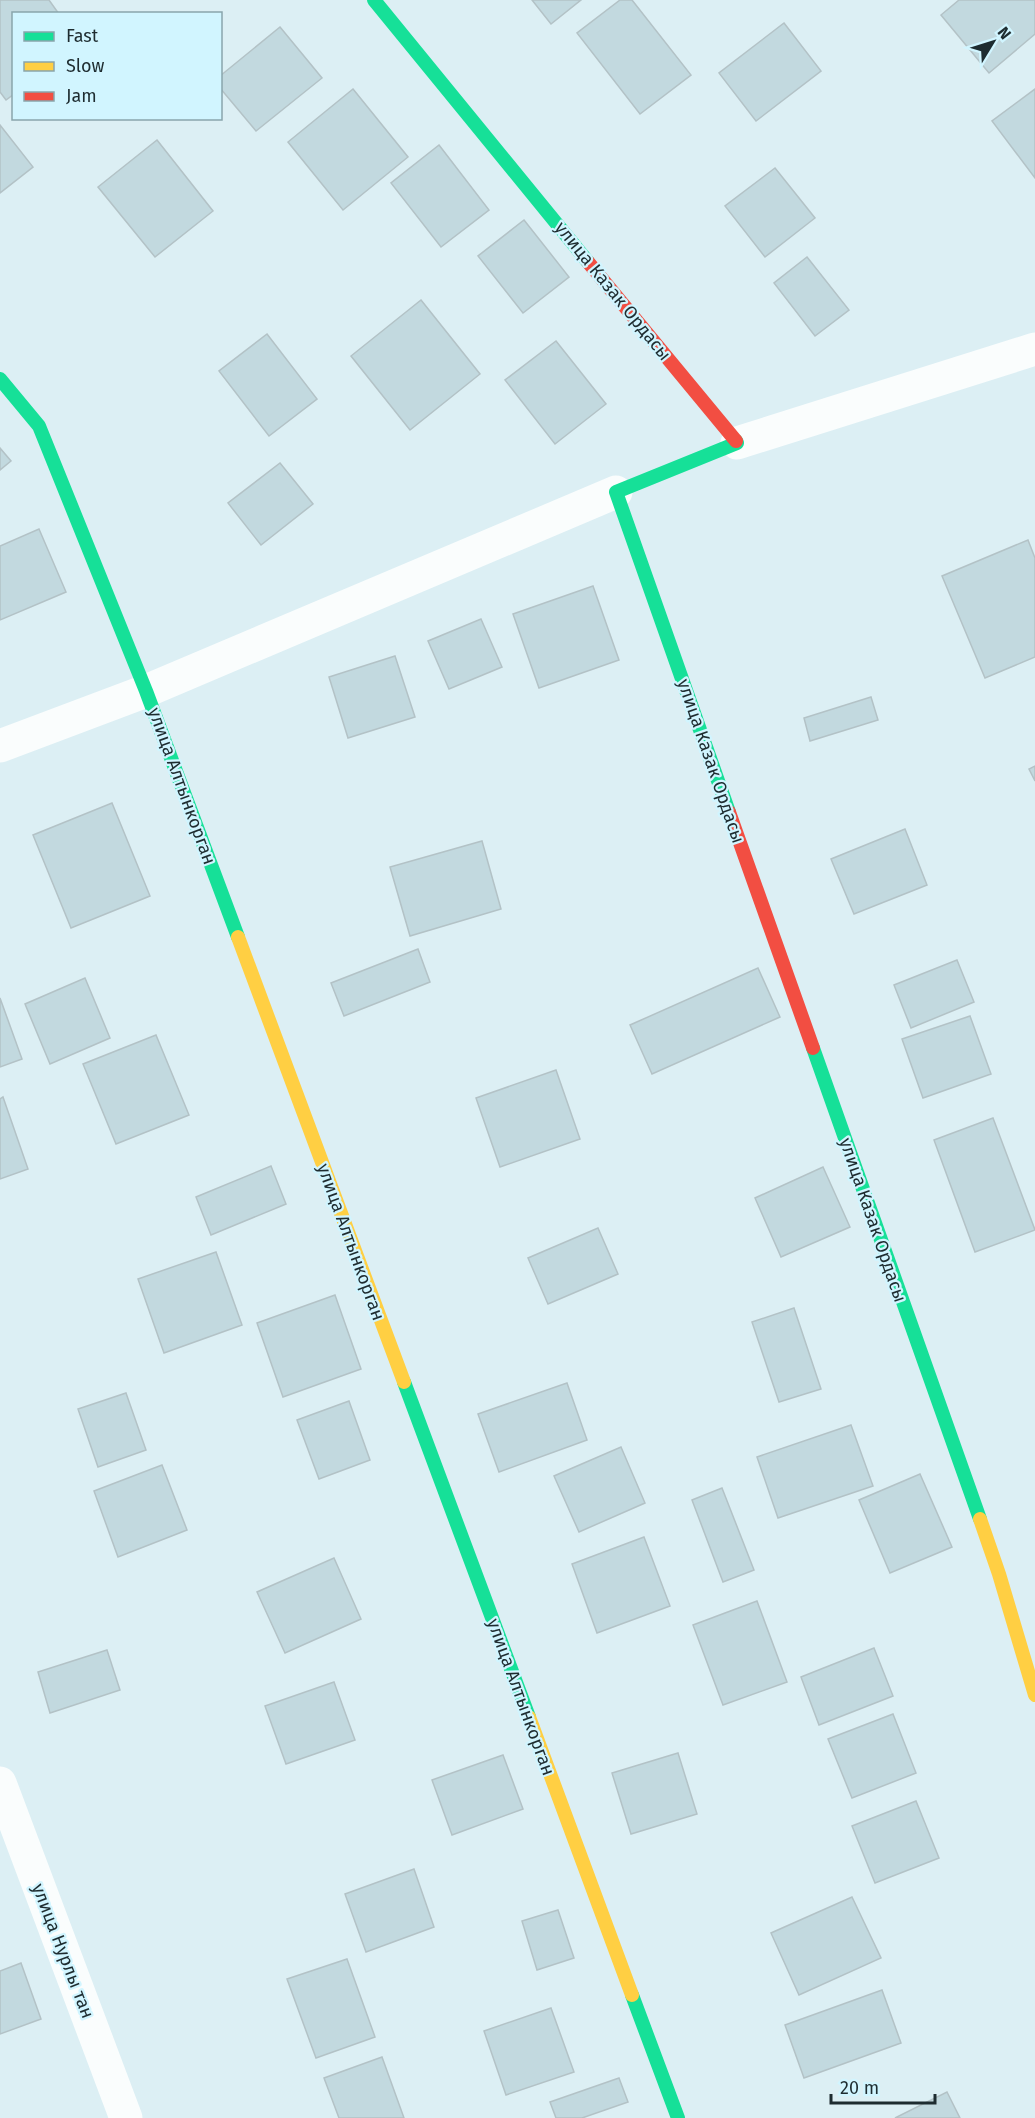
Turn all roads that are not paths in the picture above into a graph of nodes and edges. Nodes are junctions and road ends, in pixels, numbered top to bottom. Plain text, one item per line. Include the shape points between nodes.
1 (374, 0) edge
2 (1035, 349) edge
3 (0, 379) edge
4 (737, 443) junction
5 (616, 492) junction
6 (146, 691) junction
7 (0, 746) edge
8 (1035, 1695) edge
9 (0, 1783) edge
10 (126, 2118) edge
11 (678, 2118) edge

1 - 4 street, улица Казак Ордасы
2 - 4 street
3 - 6 street, улица Алтынкорган via 39,426
4 - 5 street
5 - 6 street
5 - 8 street, улица Казак Ордасы via 999,1574
6 - 7 street
6 - 11 street, улица Алтынкорган
9 - 10 street, улица Нурлы тан

